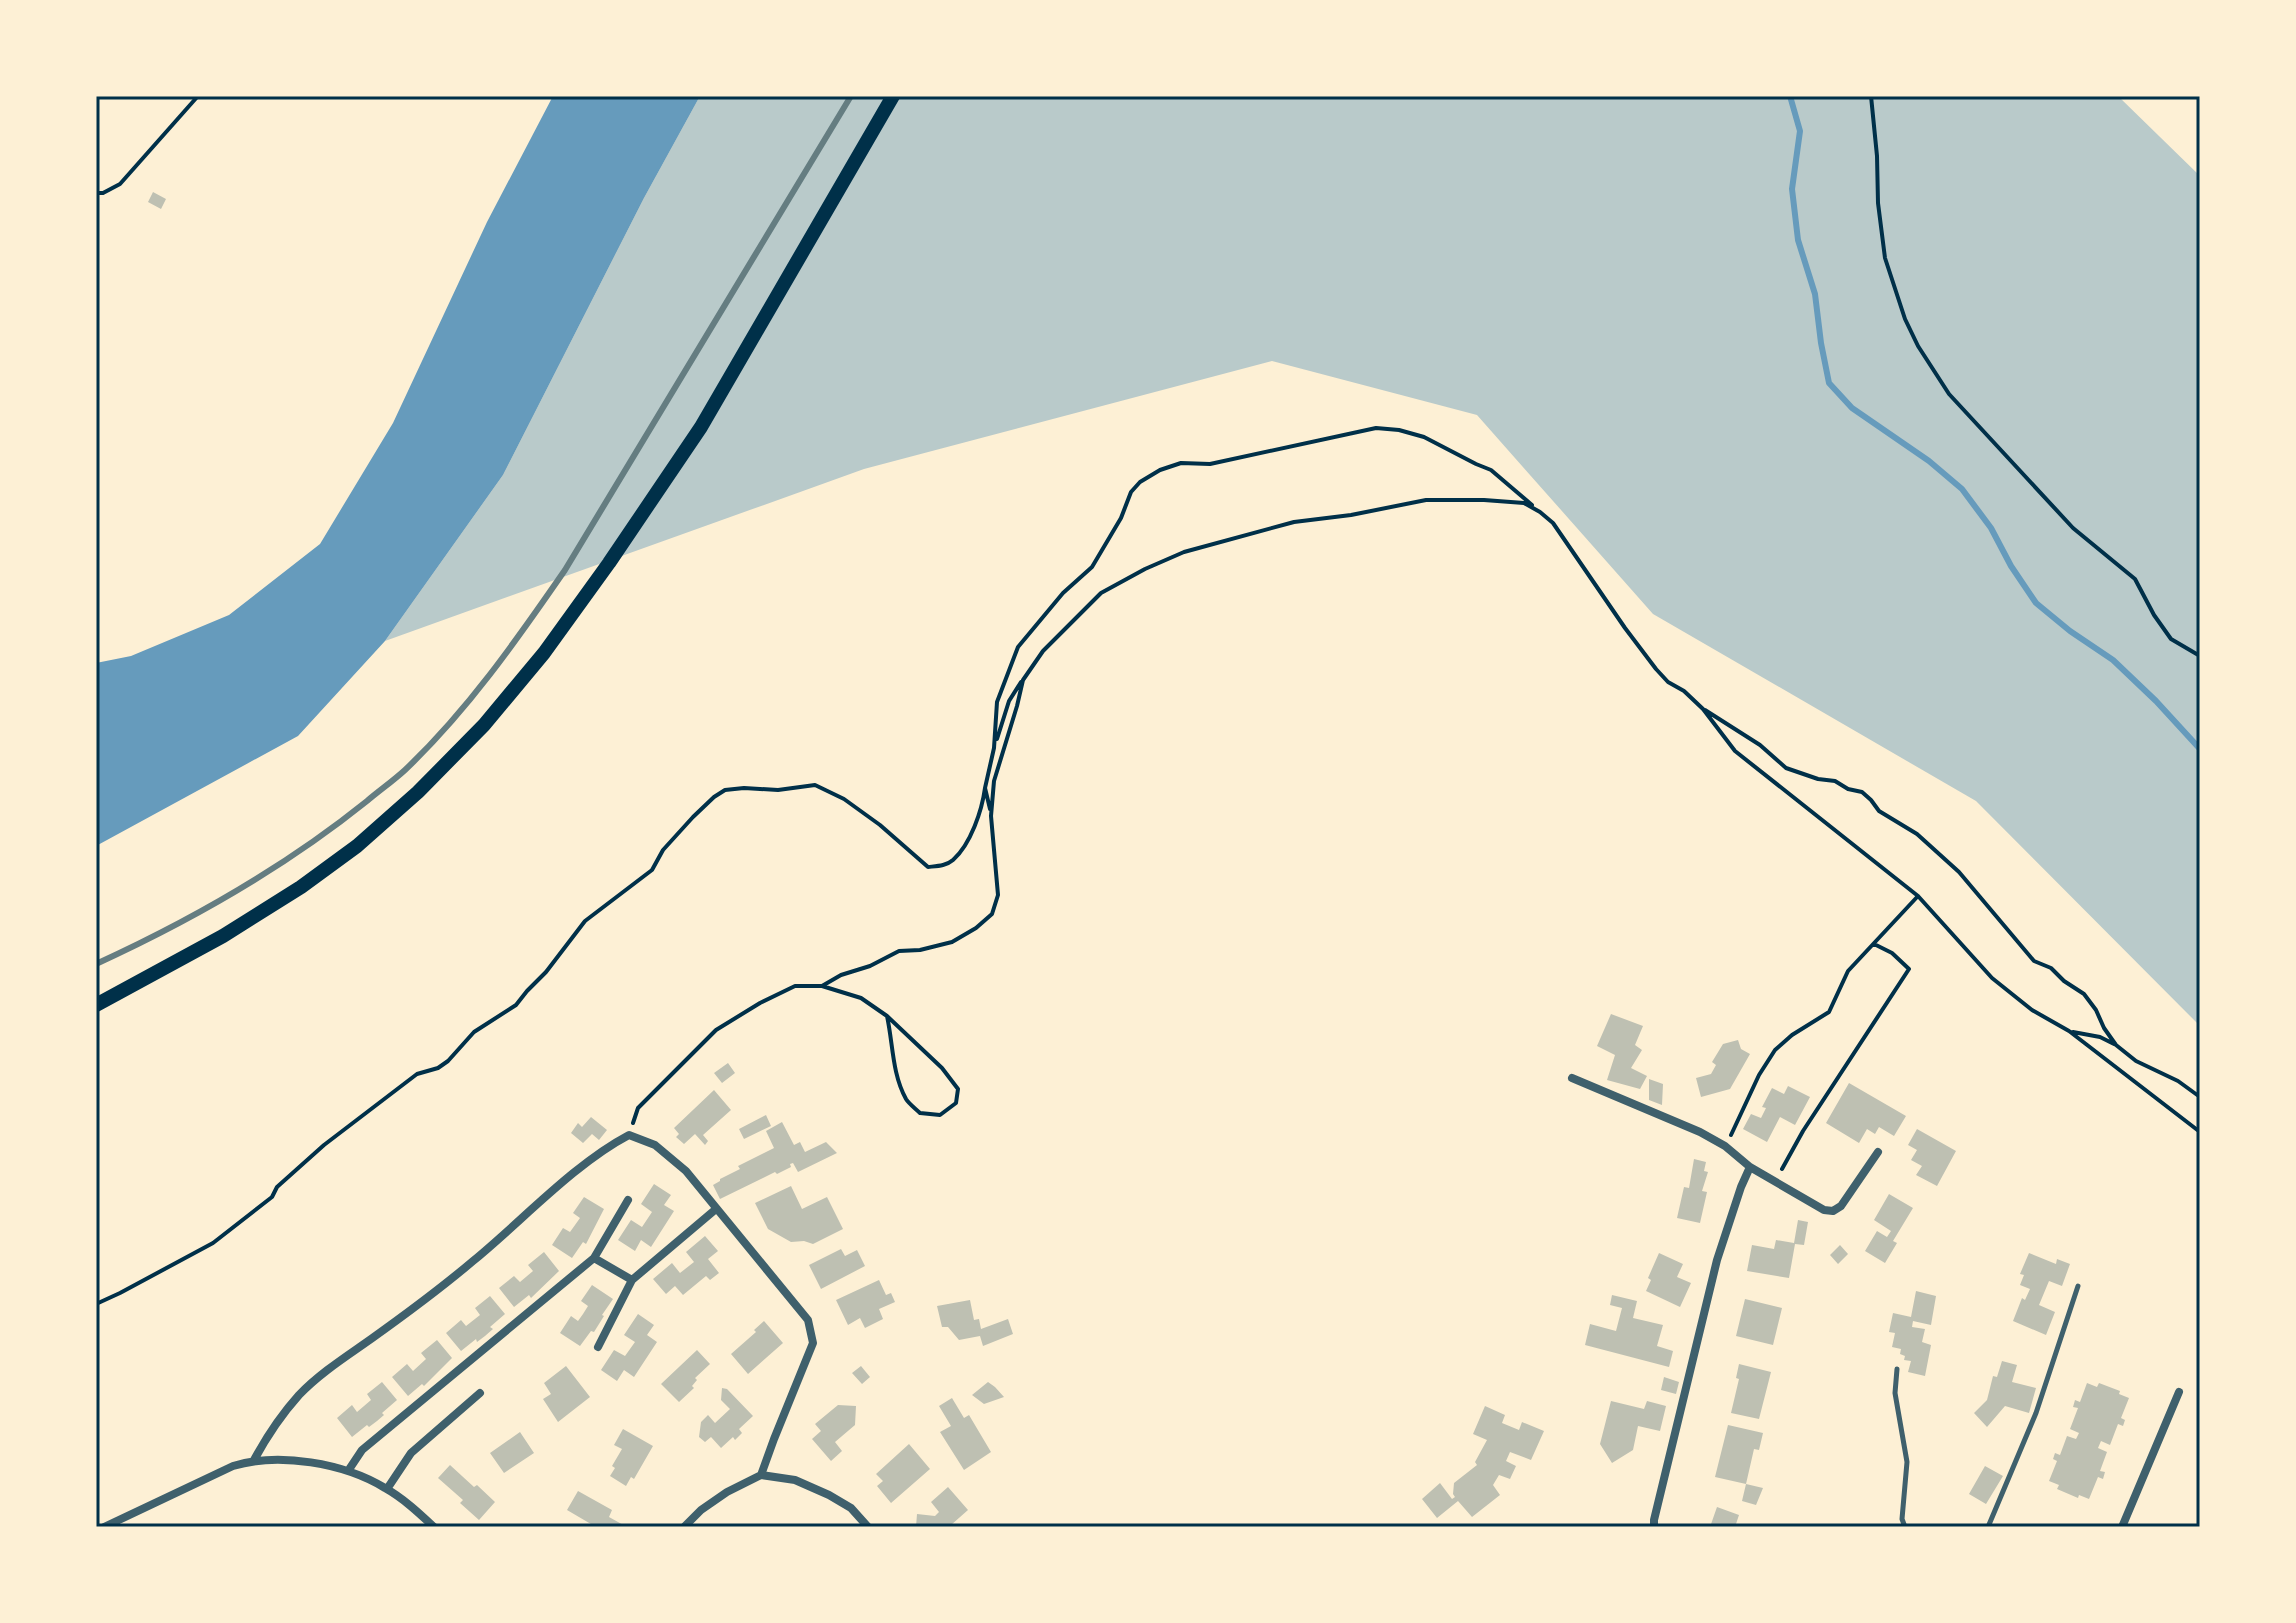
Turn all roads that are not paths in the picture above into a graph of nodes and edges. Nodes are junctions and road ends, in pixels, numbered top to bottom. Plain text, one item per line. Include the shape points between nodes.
1 (893, 96) edge
2 (96, 1005) edge
3 (1572, 1078) dead end
4 (1878, 1152) dead end
5 (1750, 1167) junction
6 (628, 1200) dead end
7 (716, 1209) junction
8 (594, 1258) junction
9 (632, 1280) junction
10 (2078, 1286) dead end
11 (598, 1347) dead end
12 (1897, 1369) dead end
13 (2179, 1392) dead end
14 (480, 1393) dead end
15 (254, 1460) junction
16 (348, 1471) junction
17 (761, 1475) junction
18 (387, 1489) junction
19 (104, 1527) edge
20 (434, 1527) edge
21 (684, 1527) edge
22 (868, 1527) edge
23 (1654, 1527) edge
24 (1905, 1527) edge
25 (1988, 1527) edge
26 (2122, 1527) edge

1 - 2 main road via 701,427 544,653 484,725 418,792 301,887
3 - 5 street via 1700,1132
4 - 5 street via 1833,1211
5 - 23 street via 1717,1260
6 - 8 street
7 - 9 street
7 - 15 street via 686,1171 655,1145 629,1135 575,1173 433,1295 301,1393 269,1431
7 - 17 street via 808,1320 813,1343
8 - 9 street
8 - 16 street via 362,1450
9 - 11 street
10 - 25 lane via 2036,1413
12 - 24 lane via 1895,1393 1907,1462
13 - 26 street
14 - 18 street via 411,1453
15 - 16 street via 307,1462
15 - 19 street
16 - 18 street
17 - 21 street via 727,1492
17 - 22 street via 795,1480 829,1495
18 - 20 street

